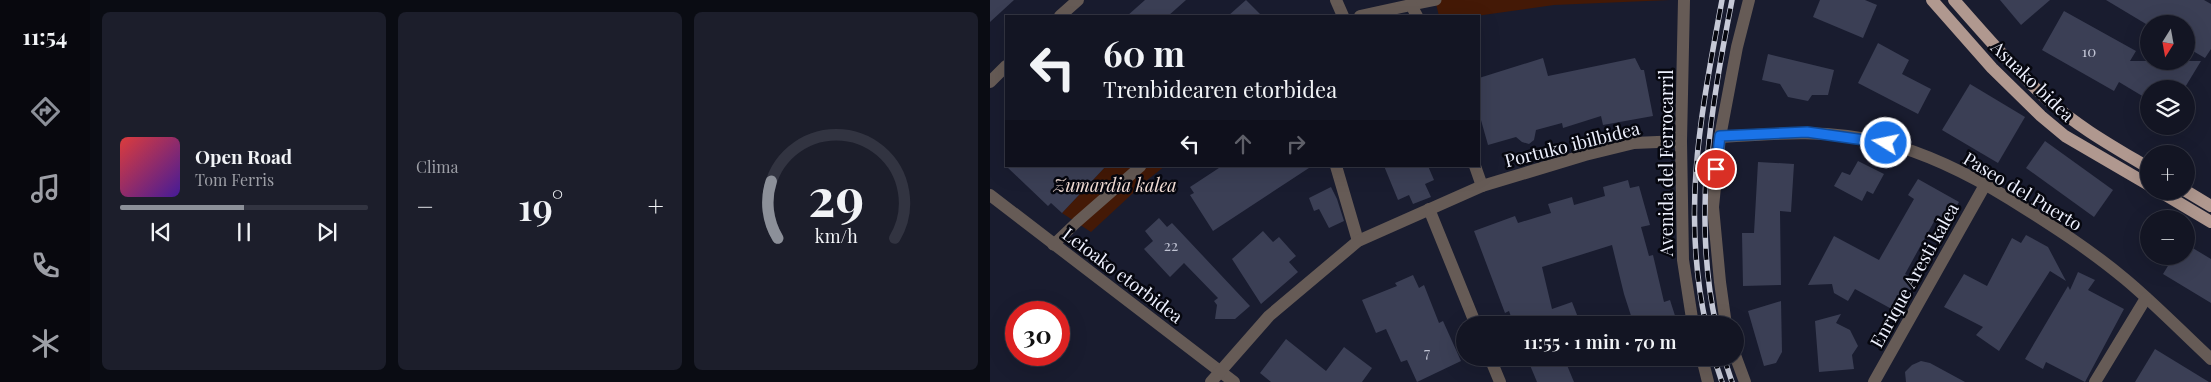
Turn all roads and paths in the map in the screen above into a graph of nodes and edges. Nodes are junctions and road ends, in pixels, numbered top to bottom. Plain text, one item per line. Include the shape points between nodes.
1 (1078, 0) edge
2 (1336, 0) edge
3 (1436, 0) edge
4 (1684, 0) edge
5 (1749, 0) edge
6 (1932, 0) edge
7 (1954, 0) edge
8 (1414, 11) edge
9 (1061, 15) edge
10 (1343, 15) edge
11 (1371, 15) edge
12 (1005, 67) edge
13 (990, 82) edge
14 (1720, 136) junction
15 (1681, 141) junction
16 (2140, 163) edge
17 (1141, 167) edge
18 (1336, 167) edge
19 (1475, 167) edge
20 (2140, 180) edge
21 (1985, 185) junction
22 (1482, 186) junction
23 (990, 195) edge
24 (2195, 196) edge
25 (2174, 200) edge
26 (2211, 206) edge
27 (1429, 209) junction
28 (2211, 222) edge
29 (1358, 241) junction
30 (1053, 245) junction
31 (2146, 298) junction
32 (1472, 316) edge
33 (1692, 316) edge
34 (1725, 316) edge
35 (2211, 360) edge
36 (1493, 366) edge
37 (1704, 366) edge
38 (1739, 366) edge
39 (1220, 371) junction
40 (1210, 382) edge
41 (1234, 382) edge
42 (1500, 382) edge
43 (1708, 382) edge
44 (1745, 382) edge
45 (1874, 382) edge
46 (2095, 382) edge

1 - 9 street
2 - 10 street
3 - 8 street
4 - 15 street, Avenida del Ferrocarril
5 - 14 street
6 - 20 main road, Asuako bidea via 1992,68 2041,116 2066,136
7 - 16 main road, Asuako bidea via 2008,62 2049,101 2096,137
8 - 11 street
12 - 13 street
14 - 21 street, Paseo del Puerto via 1807,132 1886,143
14 - 34 street via 1713,207
15 - 22 street, Portuko ibilbidea via 1634,143
15 - 33 street, Avenida del Ferrocarril via 1683,260
17 - 30 street
18 - 29 street
19 - 22 street
21 - 31 street, Paseo del Puerto via 2081,245
21 - 45 street, Enrique Aresti kalea
22 - 27 street, Portuko ibilbidea
23 - 30 street, Leioako etorbidea
24 - 26 main road
25 - 28 main road
27 - 29 street, Portuko ibilbidea
27 - 32 street
29 - 39 street, Portuko ibilbidea via 1269,316
30 - 39 street, Leioako etorbidea
31 - 35 street, Paseo del Puerto
31 - 46 street
36 - 42 street
37 - 43 street
38 - 44 street
39 - 40 street, Portuko ibilbidea
39 - 41 street, Leioako etorbidea

